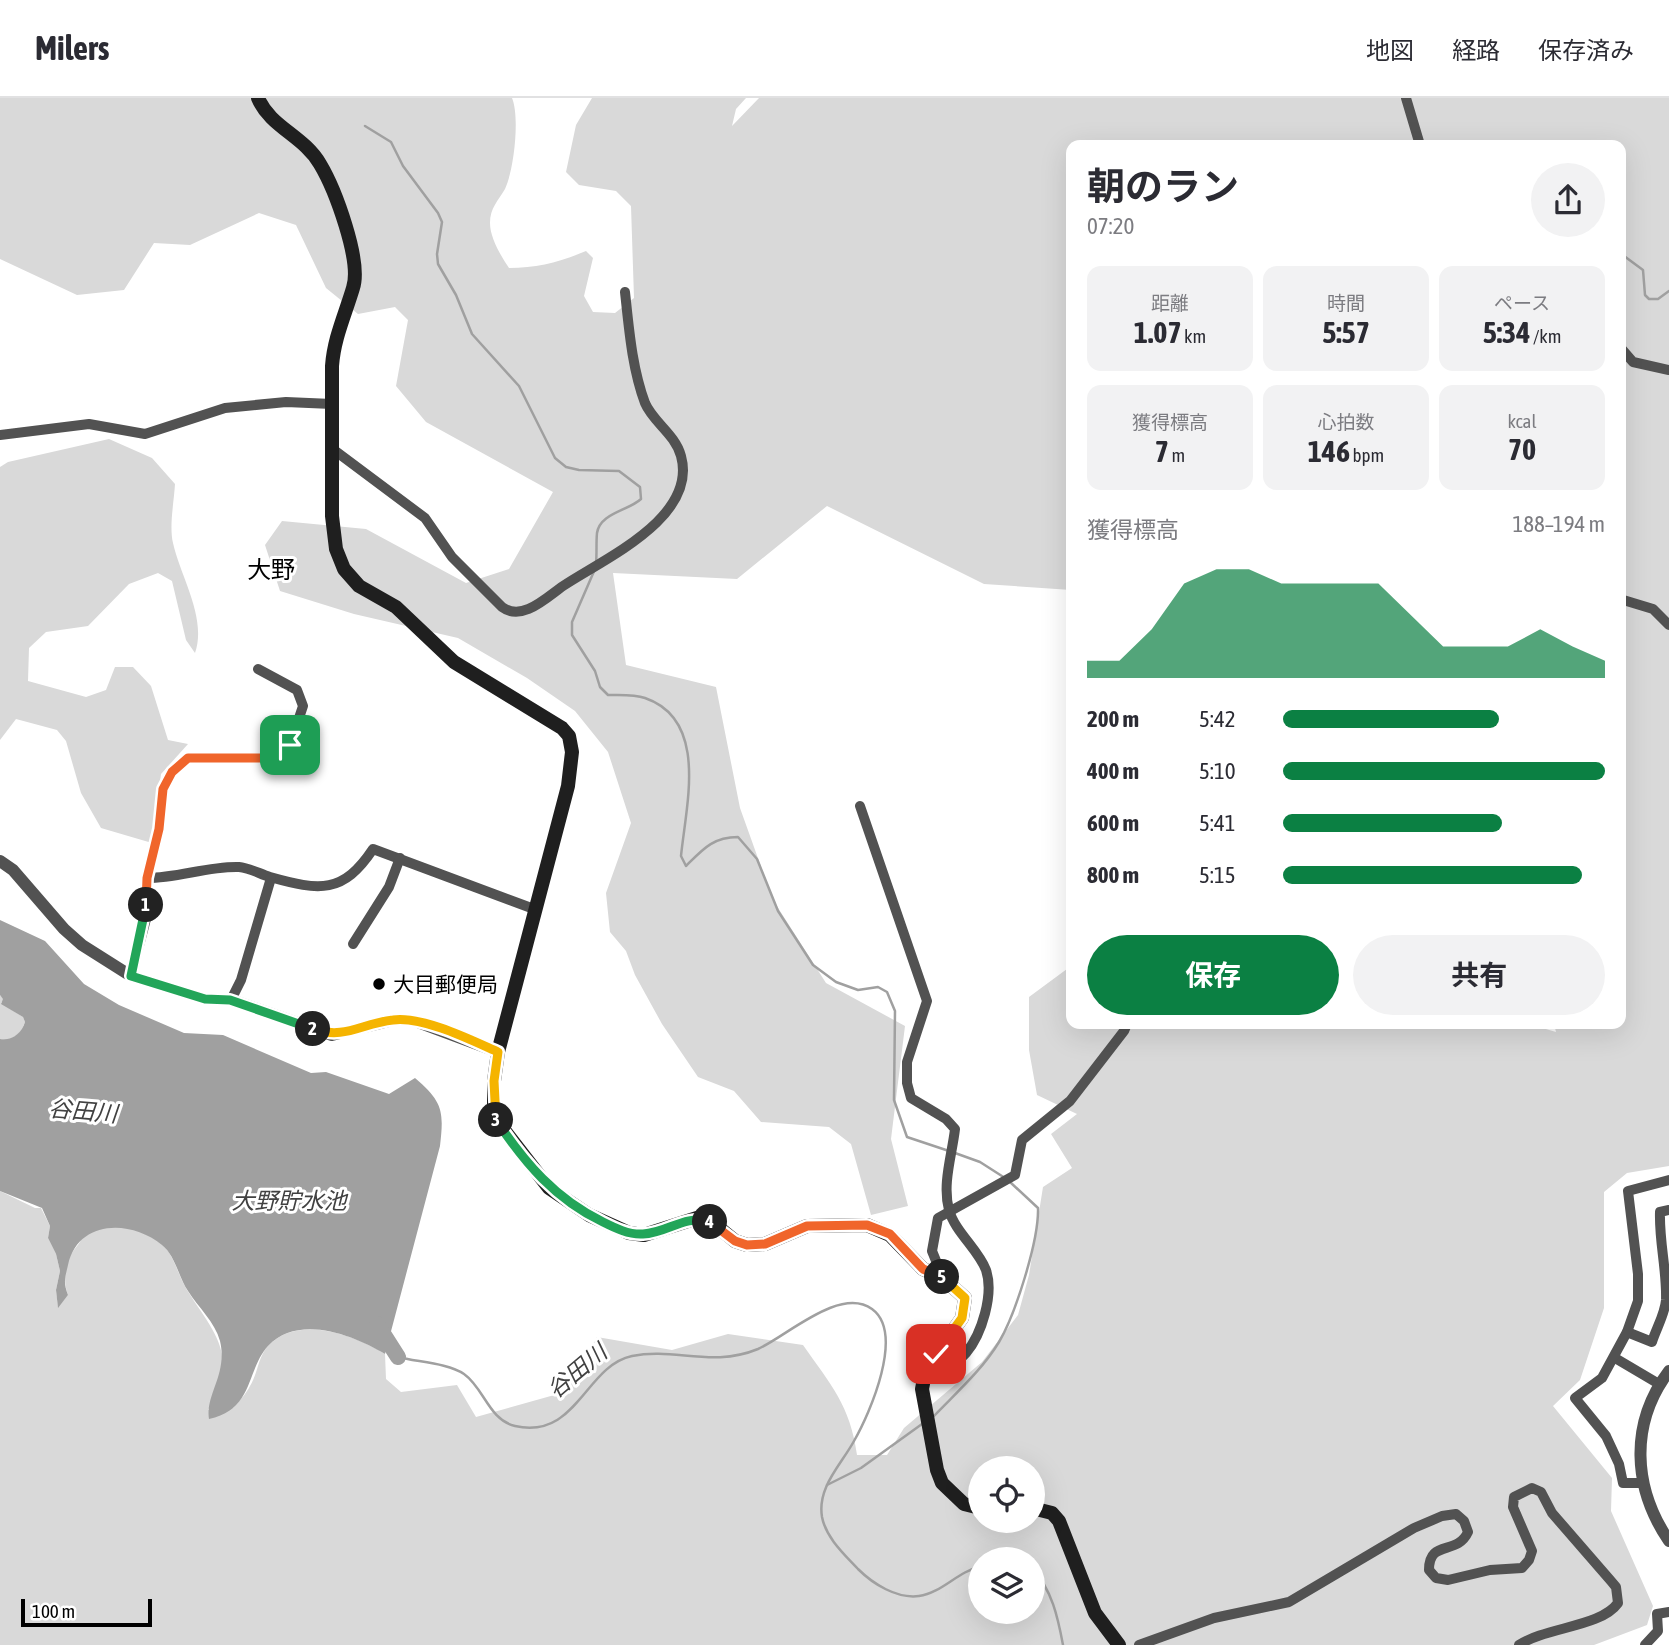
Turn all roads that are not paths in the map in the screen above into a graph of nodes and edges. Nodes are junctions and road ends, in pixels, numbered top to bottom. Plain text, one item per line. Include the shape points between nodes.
1 (258, 98) edge
2 (1406, 98) edge
3 (1419, 140) edge
4 (625, 292) dead end
5 (1626, 354) edge
6 (1669, 370) edge
7 (332, 404) junction
8 (0, 435) edge
9 (334, 450) junction
10 (1626, 601) edge
11 (1669, 625) edge
12 (258, 669) dead end
13 (860, 806) dead end
14 (400, 858) junction
15 (0, 861) edge
16 (271, 877) junction
17 (147, 878) junction
18 (534, 909) junction
19 (353, 944) dead end
20 (131, 976) junction
21 (230, 1000) junction
22 (1124, 1029) edge
23 (498, 1052) junction
24 (1669, 1180) edge
25 (1669, 1210) edge
26 (949, 1212) junction
27 (1667, 1257) edge
28 (943, 1278) junction
29 (1667, 1302) edge
30 (1627, 1332) junction
31 (1615, 1358) junction
32 (926, 1368) junction
33 (1669, 1371) edge
34 (1659, 1384) junction
35 (1642, 1483) junction
36 (968, 1505) edge
37 (1045, 1511) edge
38 (1668, 1538) edge
39 (1669, 1612) edge
40 (1119, 1645) edge
41 (1139, 1645) edge
42 (1519, 1645) edge
43 (1645, 1645) edge

1 - 7 main road via 269,117 305,144 321,164 353,255 354,287 333,345
2 - 3 street
4 - 9 street via 646,407 664,426 682,458 676,496 638,541 526,612 502,607 452,557 425,518
5 - 6 street via 1633,362
7 - 8 street via 286,402 225,408 145,434 89,424
7 - 9 main road
9 - 18 main road via 332,516 344,569 359,586 396,607 454,662 553,721 569,736 572,765
10 - 11 street via 1653,609
12 - 17 street via 297,690 303,706 290,745 268,758 188,758 172,772 163,789
13 - 26 street via 927,1002 907,1062 906,1083 911,1098 955,1129 947,1190
14 - 16 street via 373,849 342,884 319,886
14 - 18 street
14 - 19 street via 390,887
15 - 20 street via 82,945
16 - 17 street via 242,867
16 - 21 street via 241,980
17 - 20 street via 146,919
18 - 23 main road
20 - 21 street via 205,999
21 - 23 street via 332,1035 393,1020 412,1020
22 - 26 street via 1070,1101 1022,1140 1015,1175
23 - 28 main road via 494,1117 549,1188 589,1215 629,1233 644,1234 697,1218 747,1245 765,1244 807,1226 867,1225 890,1234 923,1269
24 - 30 street via 1628,1191 1638,1301
25 - 27 street via 1660,1212 1659,1231
26 - 28 street via 938,1218 932,1251
26 - 32 street via 987,1273 986,1305 966,1353 944,1366
27 - 29 street
28 - 32 main road via 965,1298 962,1318
29 - 30 street via 1651,1342
30 - 31 street
31 - 34 street
31 - 35 street via 1602,1378 1574,1398 1605,1436 1623,1483
32 - 36 main road via 922,1389 937,1470 952,1494
33 - 34 street
34 - 35 street via 1642,1433
35 - 38 street via 1647,1503
37 - 40 main road via 1059,1521 1095,1613
39 - 43 street via 1657,1614 1658,1631
41 - 42 street via 1214,1618 1289,1602 1442,1516 1456,1514 1468,1531 1464,1540 1435,1551 1429,1559 1429,1570 1436,1578 1522,1568 1532,1551 1513,1507 1514,1497 1532,1488 1541,1492 1552,1513 1616,1587 1618,1603 1607,1614

